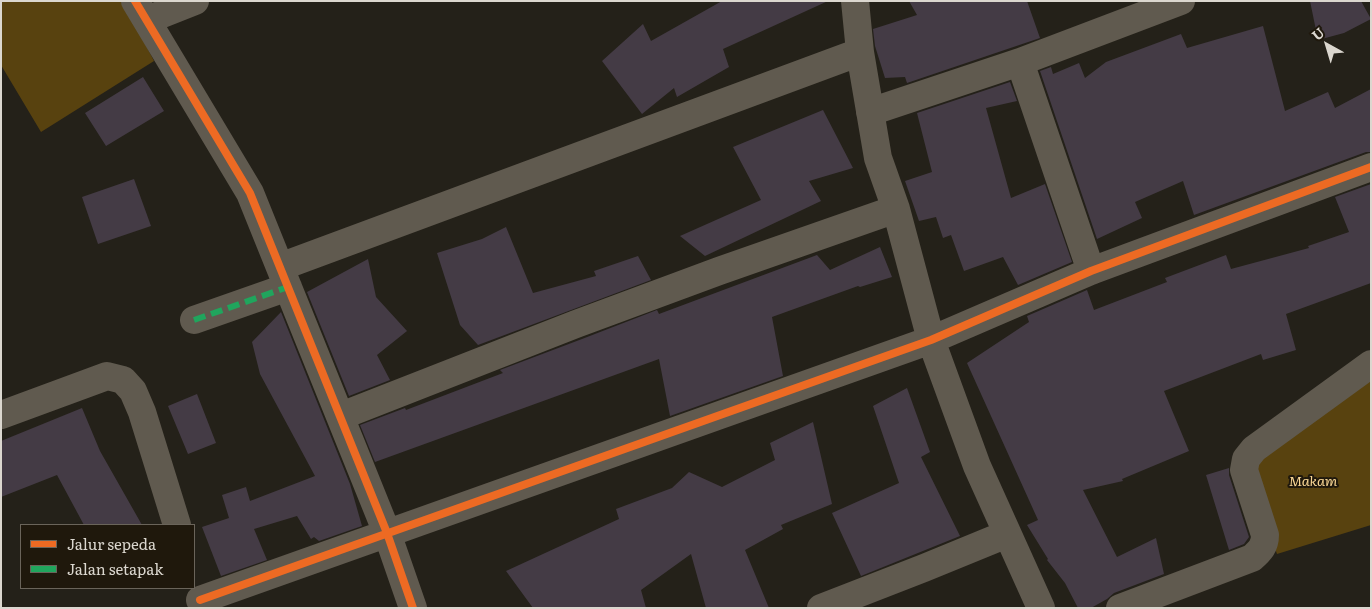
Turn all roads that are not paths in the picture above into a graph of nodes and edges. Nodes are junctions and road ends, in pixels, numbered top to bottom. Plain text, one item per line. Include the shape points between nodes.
1 (195, 1) edge
2 (855, 1) edge
3 (1181, 1) edge
4 (141, 11) edge
5 (860, 52) junction
6 (1020, 62) junction
7 (870, 112) junction
8 (1371, 167) edge
9 (896, 209) junction
10 (1091, 271) junction
11 (284, 277) junction
12 (194, 320) dead end
13 (931, 340) junction
14 (1371, 364) edge
15 (2, 410) edge
16 (341, 416) junction
17 (177, 524) edge
18 (387, 533) junction
19 (1007, 534) junction
20 (199, 596) edge
21 (414, 608) edge
22 (821, 608) edge
23 (1041, 608) edge
24 (1120, 608) edge

1 - 4 street
2 - 5 street
3 - 6 street
4 - 11 street via 250,193
5 - 7 street
5 - 11 street
6 - 7 street
6 - 10 street
7 - 9 street via 878,158
8 - 10 street
9 - 13 street
9 - 16 street via 576,324
10 - 13 street
11 - 12 street
11 - 16 street
13 - 18 street
13 - 19 street via 977,466
14 - 24 street via 1254,449 1246,459 1244,470 1265,535 1260,552 1252,558
15 - 17 street via 106,376 123,380 133,391 142,412
16 - 18 street
18 - 20 street
18 - 21 street
19 - 22 street
19 - 23 street

